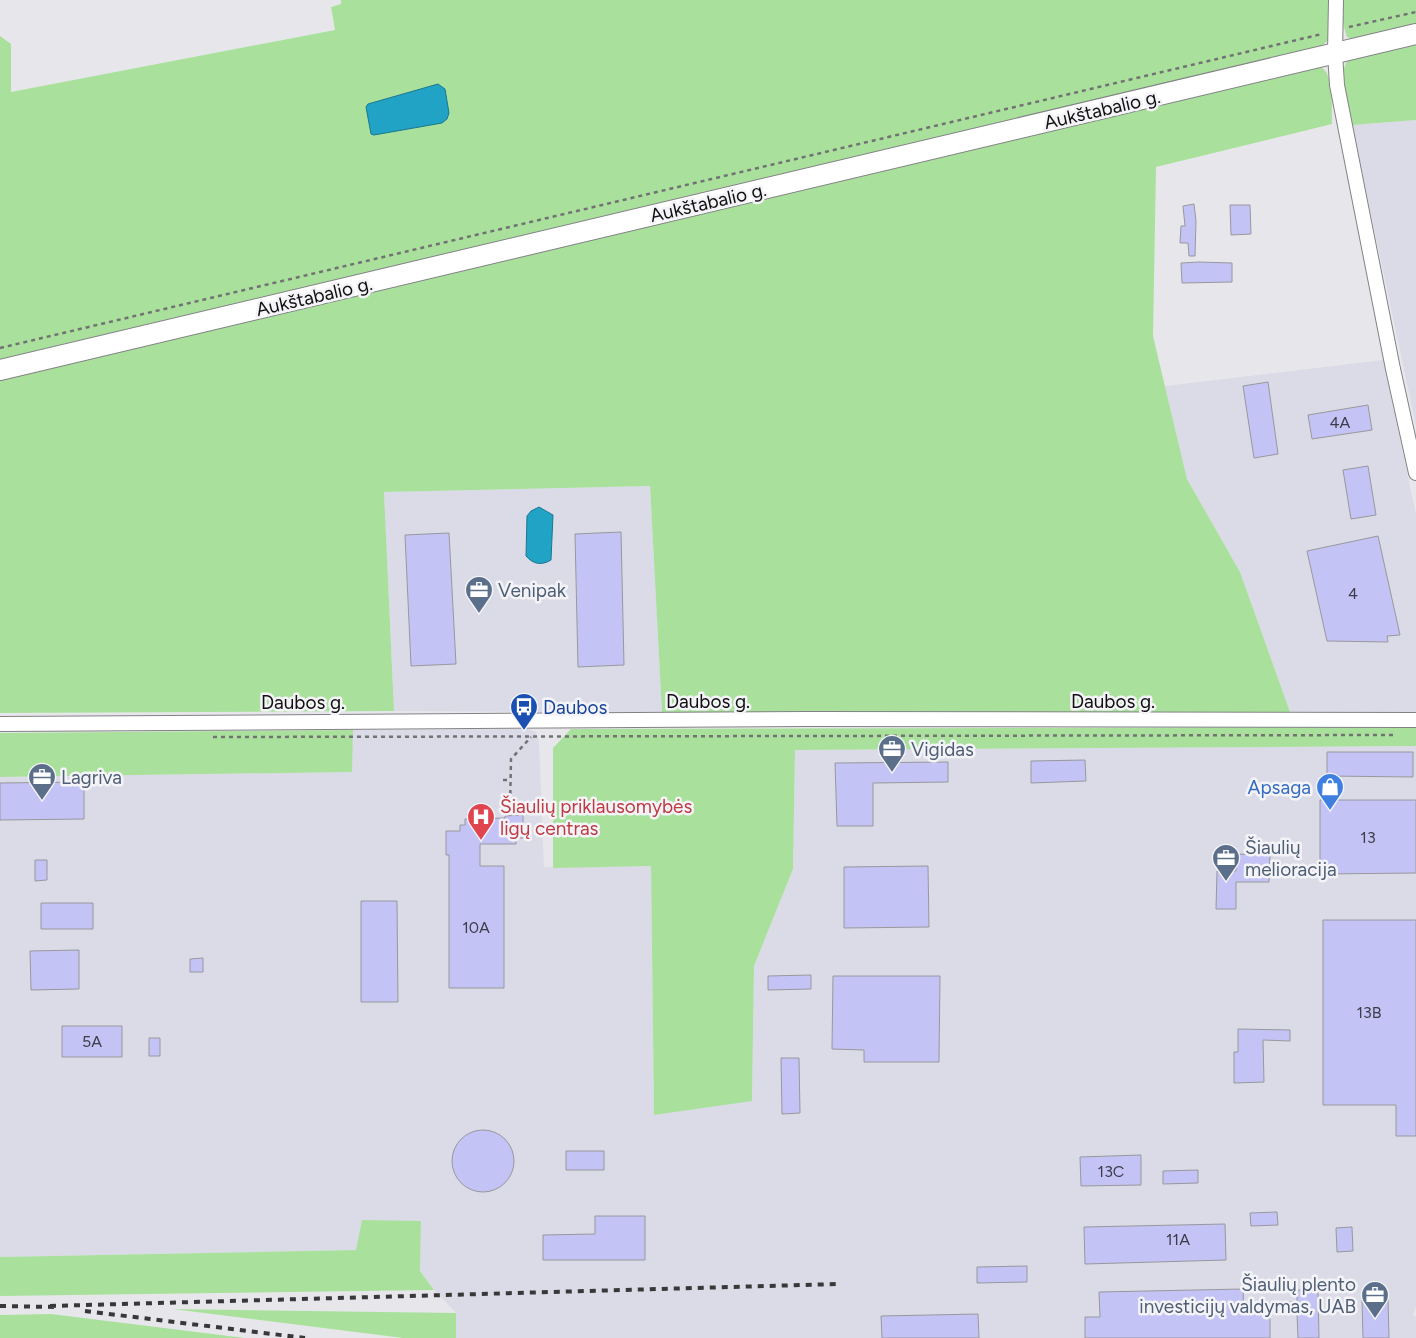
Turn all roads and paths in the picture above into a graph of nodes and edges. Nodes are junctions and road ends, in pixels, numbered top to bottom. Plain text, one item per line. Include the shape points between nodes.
1 (1336, 0) edge
2 (1416, 12) edge
3 (1335, 31) junction
4 (1416, 34) edge
5 (1335, 53) junction
6 (0, 348) edge
7 (0, 370) edge
8 (1416, 473) edge
9 (1416, 720) edge
10 (0, 724) edge
11 (1406, 735) dead end
12 (531, 737) junction
13 (212, 738) dead end
14 (503, 780) dead end
15 (510, 780) junction
16 (510, 810) dead end

1 - 3 street
2 - 3 path
3 - 5 street
3 - 6 path
4 - 5 main road, Aukštabalio g.
5 - 7 main road, Aukštabalio g.
5 - 8 street via 1337,85
9 - 10 street, Daubos g. via 796,719
11 - 12 path
12 - 13 path
12 - 15 path via 510,759
14 - 15 path
15 - 16 path

